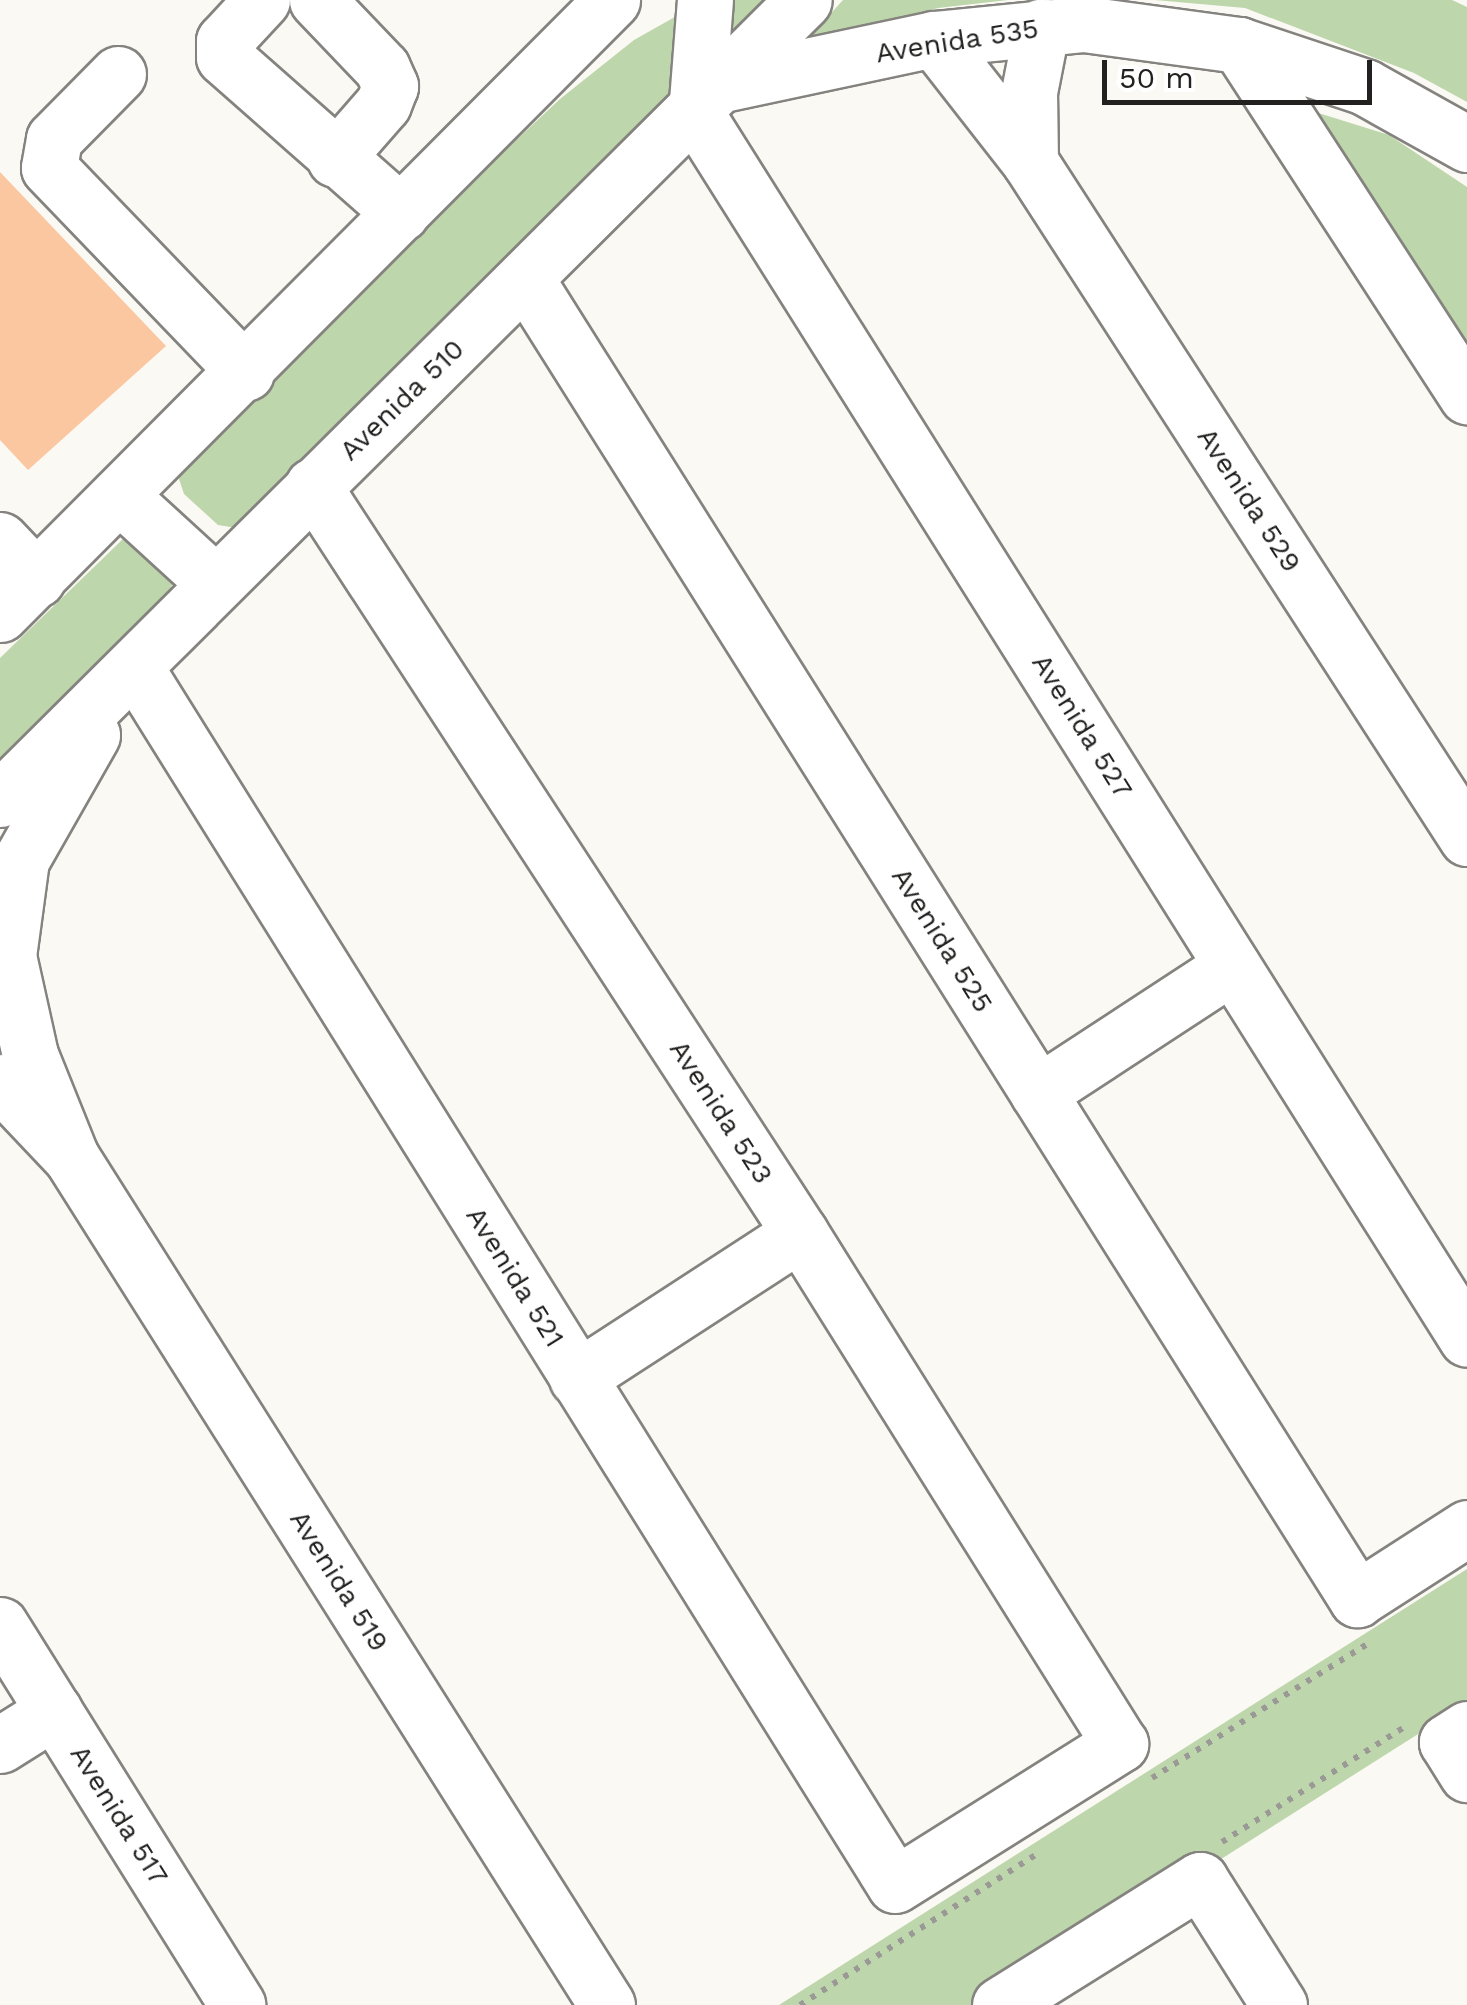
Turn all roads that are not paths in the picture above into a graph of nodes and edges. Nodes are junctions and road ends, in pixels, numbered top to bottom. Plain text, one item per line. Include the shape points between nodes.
1 (262, 0) edge
2 (318, 0) edge
3 (612, 0) edge
4 (648, 0) edge
5 (705, 0) edge
6 (804, 0) edge
7 (1042, 26) junction
8 (934, 39) junction
9 (1239, 45) junction
10 (558, 54) junction
11 (118, 74) dead end
12 (711, 99) junction
13 (1467, 144) edge
14 (335, 159) junction
15 (1030, 162) junction
16 (401, 213) junction
17 (527, 281) junction
18 (246, 374) junction
19 (1461, 380) edge
20 (312, 486) junction
21 (120, 495) junction
22 (0, 540) edge
23 (215, 583) junction
24 (19, 596) edge
25 (126, 679) junction
26 (0, 799) edge
27 (1465, 830) edge
28 (1232, 966) junction
29 (0, 1082) edge
30 (1038, 1094) junction
31 (71, 1157) junction
32 (800, 1234) junction
33 (1467, 1339) edge
34 (577, 1378) junction
35 (1467, 1528) edge
36 (0, 1625) edge
37 (54, 1711) junction
38 (0, 1746) edge
39 (912, 1904) joint
40 (238, 2005) edge
41 (607, 2005) edge
42 (1000, 2005) edge
43 (1279, 2005) edge

1 - 14 street via 224,41 224,57
2 - 14 street via 382,68 390,86 383,104
3 - 10 street
4 - 10 street
5 - 12 street
6 - 12 street, Avenida 510
7 - 8 street, Avenida 535
7 - 9 street, Avenida 535 via 1084,24
7 - 15 street via 1030,92
8 - 12 street, Avenida 535
8 - 15 street, Avenida 529
9 - 13 street, Avenida 535 via 1365,87
9 - 19 street
10 - 16 street
11 - 18 street via 54,139 49,168
12 - 17 street, Avenida 510
12 - 28 street, Avenida 527
14 - 16 street
15 - 27 street, Avenida 529
16 - 18 street
17 - 20 street, Avenida 510
17 - 30 street, Avenida 525
18 - 21 street
20 - 23 street, Avenida 510
20 - 32 street, Avenida 523
21 - 23 street
21 - 24 street
22 - 24 street
23 - 25 street, Avenida 510
25 - 26 street, Avenida 510
25 - 31 street via 21,860 8,956 30,1054
25 - 34 street, Avenida 521
28 - 30 street
28 - 33 street, Avenida 527
29 - 31 street
30 - 35 street, Avenida 525 via 1369,1618
31 - 41 street, Avenida 519
32 - 34 street
32 - 39 street, Avenida 523 via 1130,1765
34 - 39 street, Avenida 521
36 - 37 street, Avenida 517
37 - 38 street
37 - 40 street, Avenida 517
42 - 43 street via 1203,1866

